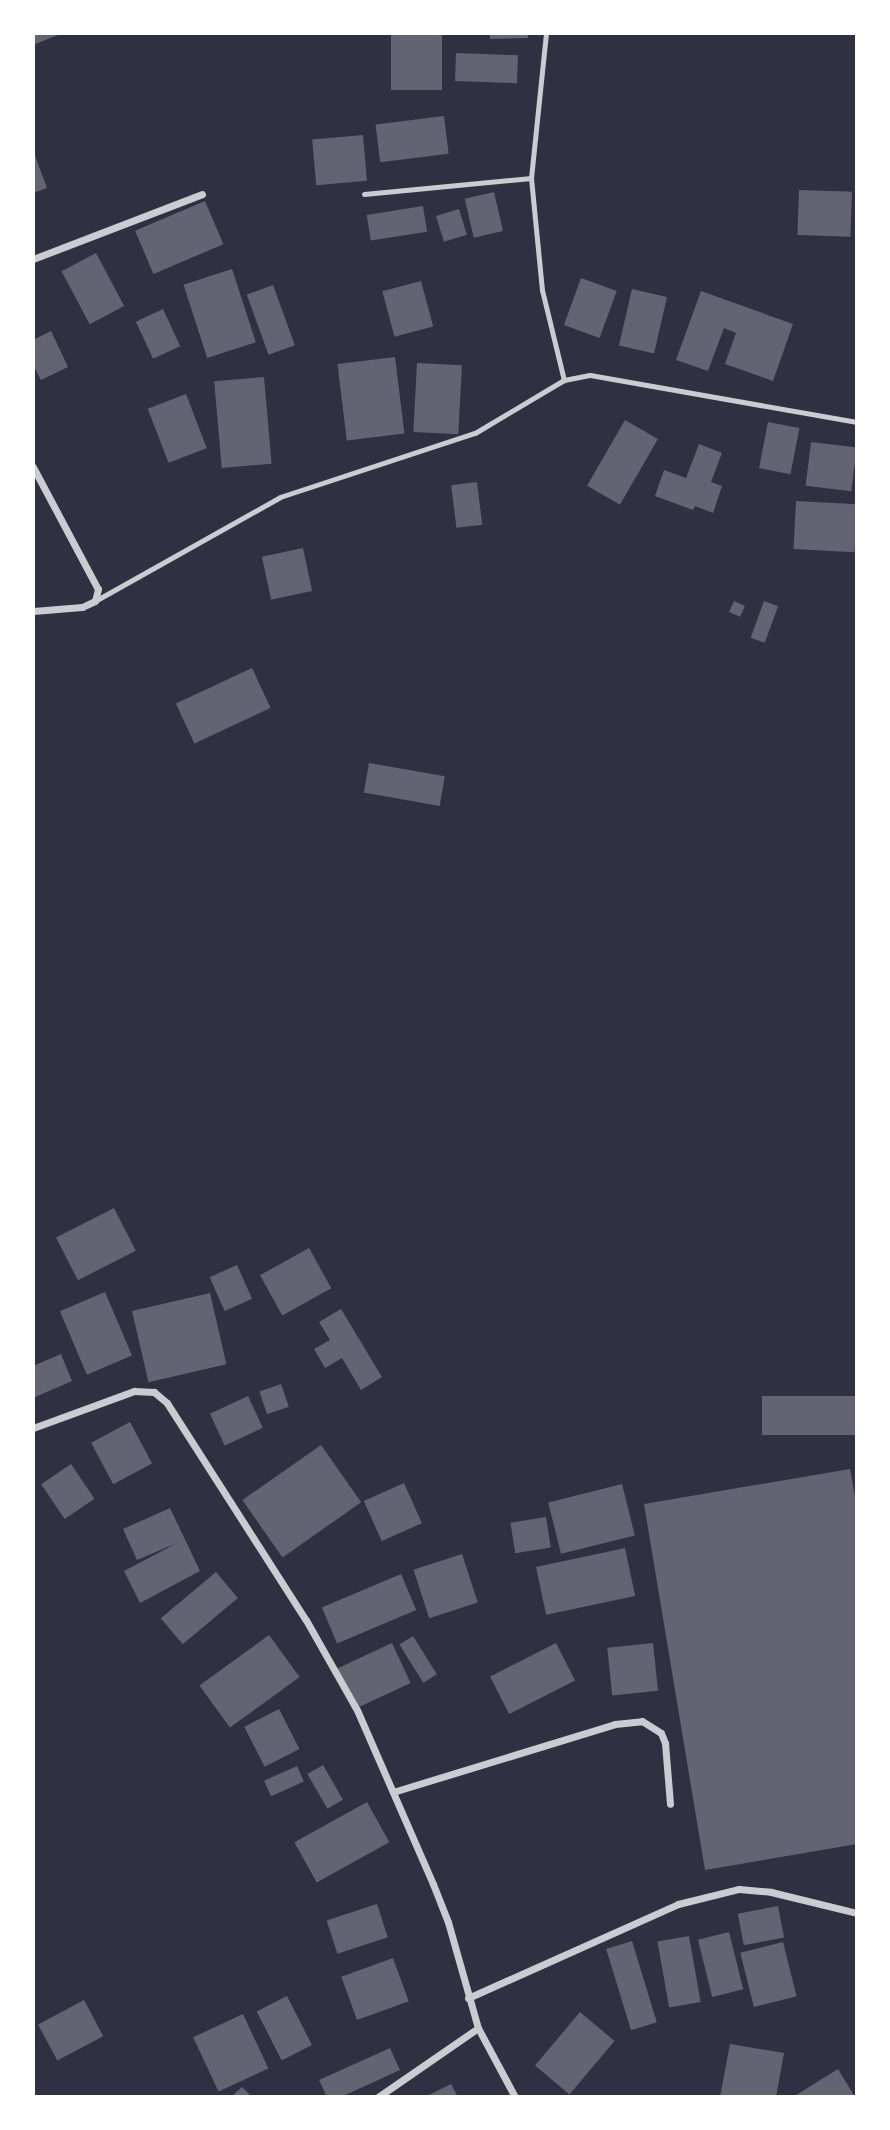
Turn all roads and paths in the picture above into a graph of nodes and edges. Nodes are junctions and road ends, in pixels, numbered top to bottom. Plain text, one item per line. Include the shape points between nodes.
1 (546, 33) edge
2 (531, 178) junction
3 (202, 194) dead end
4 (364, 194) dead end
5 (33, 259) edge
6 (565, 380) junction
7 (857, 422) edge
8 (33, 467) edge
9 (94, 601) junction
10 (33, 611) edge
11 (33, 1428) edge
12 (393, 1792) junction
13 (670, 1804) dead end
14 (857, 1913) edge
15 (468, 1998) junction
16 (478, 2028) junction
17 (378, 2097) edge
18 (515, 2097) edge

1 - 2 lane
2 - 4 lane
2 - 6 lane via 541,290
3 - 5 street
6 - 7 lane via 590,375
6 - 9 lane via 475,433 280,497
8 - 9 street via 96,584
9 - 10 street via 58,611
11 - 12 street via 121,1394 145,1390 160,1395 306,1620 357,1710
12 - 13 street via 615,1724 642,1721 661,1733 665,1743
12 - 15 street via 448,1922
14 - 15 street via 739,1889 678,1904
15 - 16 street
16 - 17 street
16 - 18 street

